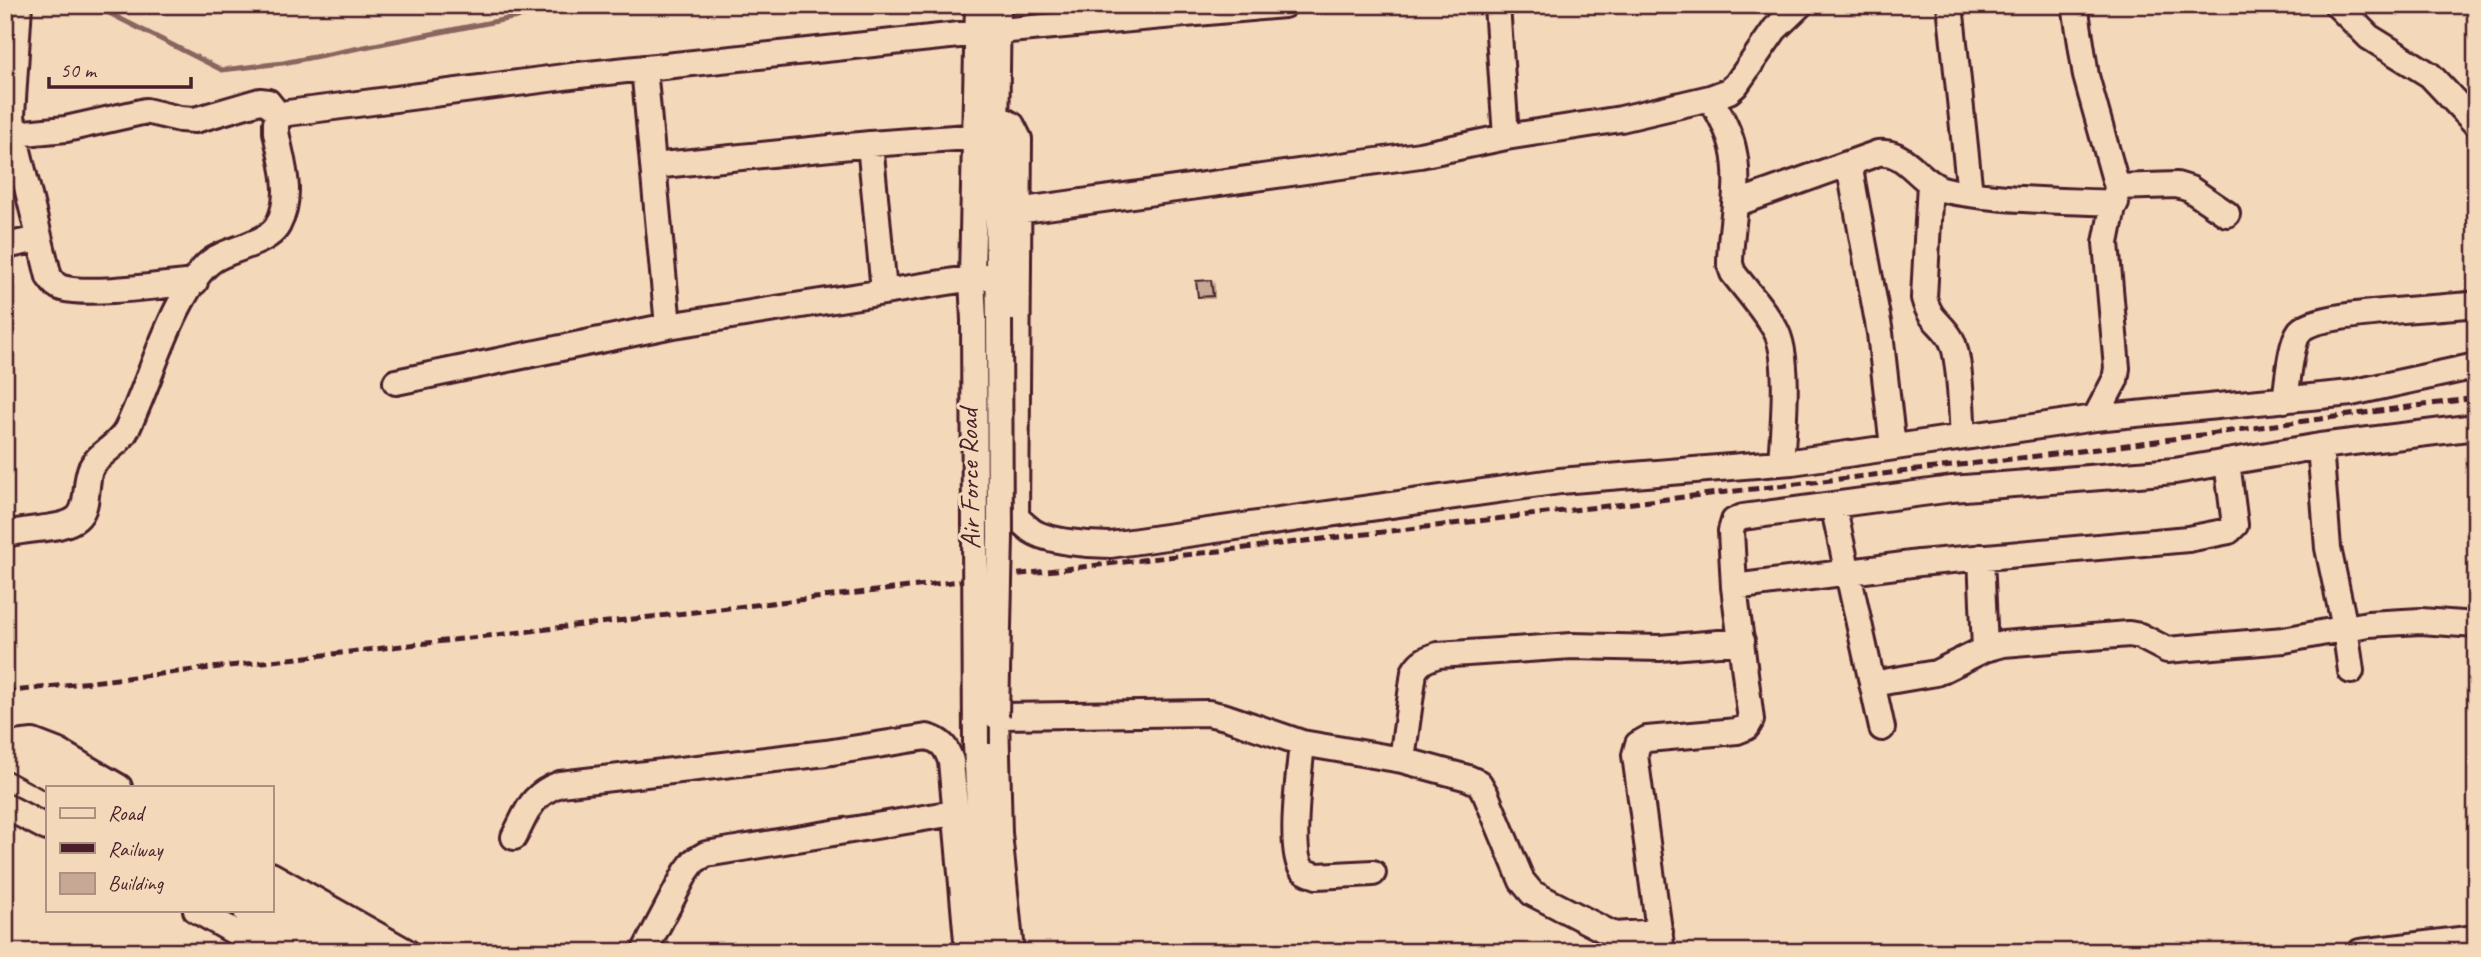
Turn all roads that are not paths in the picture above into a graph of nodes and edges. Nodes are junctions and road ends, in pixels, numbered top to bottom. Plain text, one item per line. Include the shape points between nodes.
1 (19, 5) edge
2 (978, 5) edge
3 (998, 5) edge
4 (1284, 5) edge
5 (1497, 5) edge
6 (1800, 5) edge
7 (1950, 5) edge
8 (2075, 5) edge
9 (2337, 5) edge
10 (988, 33) junction
11 (644, 68) junction
12 (1710, 98) junction
13 (279, 116) junction
14 (10, 121) edge
15 (2476, 124) edge
16 (989, 129) junction
17 (1506, 137) junction
18 (870, 144) junction
19 (1849, 164) junction
20 (653, 166) junction
21 (1930, 183) junction
22 (1970, 194) junction
23 (2116, 195) junction
24 (1735, 204) junction
25 (1017, 211) junction
26 (2227, 214) dead end
27 (39, 239) junction
28 (5, 246) edge
29 (999, 274) junction
30 (972, 278) junction
31 (195, 282) junction
32 (884, 291) junction
33 (2476, 304) edge
34 (668, 326) junction
35 (2476, 366) edge
36 (396, 382) dead end
37 (2285, 400) junction
38 (2095, 418) junction
39 (2476, 427) edge
40 (1963, 437) junction
41 (2320, 446) junction
42 (1893, 447) junction
43 (2227, 462) junction
44 (1782, 463) junction
45 (999, 500) junction
46 (1833, 505) junction
47 (1017, 517) junction
48 (5, 535) edge
49 (1981, 557) junction
50 (1847, 574) junction
51 (1734, 587) junction
52 (2476, 625) edge
53 (2345, 628) junction
54 (1741, 641) junction
55 (1986, 649) junction
56 (2351, 671) dead end
57 (1872, 684) junction
58 (996, 716) junction
59 (1882, 729) dead end
60 (1302, 743) junction
61 (5, 747) edge
62 (1402, 760) junction
63 (5, 773) edge
64 (73, 786) edge
65 (118, 786) edge
66 (46, 796) edge
67 (5, 806) edge
68 (954, 813) junction
69 (46, 827) edge
70 (514, 837) dead end
71 (1373, 873) dead end
72 (273, 876) edge
73 (273, 897) edge
74 (200, 912) edge
75 (254, 912) edge
76 (2476, 938) edge
77 (1661, 942) edge
78 (394, 950) edge
79 (270, 952) edge
80 (324, 952) edge
81 (644, 952) edge
82 (968, 952) edge
83 (991, 952) edge
84 (1011, 952) edge
85 (2360, 952) edge

1 - 14 street
2 - 10 street, Air Force Road
3 - 10 street, Air Force Road
4 - 10 street
5 - 17 street
6 - 12 street via 1775,29 1736,85
7 - 22 street
8 - 23 street via 2086,76
9 - 15 street via 2369,37 2430,75
10 - 11 street
10 - 16 street, Air Force Road
11 - 13 street
11 - 20 street
12 - 17 street via 1621,119
12 - 24 street via 1734,149
13 - 14 street via 268,102 260,101 195,120 146,111 66,129
13 - 31 street via 275,132 288,191 278,226 267,236 216,257
14 - 27 street
16 - 18 street
16 - 25 street via 1012,125 1019,139
16 - 29 street, Air Force Road
16 - 30 street, Air Force Road
17 - 25 street via 1420,155
18 - 20 street
18 - 32 street
19 - 21 street via 1888,152
19 - 24 street
19 - 42 street via 1880,333
20 - 34 street
21 - 22 street
21 - 40 street via 1924,298 1928,312 1951,338 1956,354
22 - 23 street via 2017,200
23 - 26 street via 2177,185
23 - 38 street via 2106,243 2117,368
24 - 44 street via 1730,264 1780,341 1785,393
25 - 47 street
27 - 28 street
27 - 31 street via 49,277 60,287
29 - 30 street
29 - 45 street, Air Force Road, bridge
30 - 32 street
30 - 83 street, Air Force Road, bridge via 976,744
31 - 48 street via 176,313 125,433 95,459 77,519
32 - 34 street
33 - 37 street via 2345,316 2305,326 2296,338
34 - 36 street
35 - 37 street via 2351,393
37 - 38 street
38 - 40 street
39 - 41 street
40 - 42 street
41 - 43 street
41 - 53 street via 2328,548
42 - 44 street
43 - 46 street
43 - 49 street via 2236,516 2230,531 2188,539
44 - 47 street via 1560,481 1110,545 1041,535
45 - 47 street
45 - 58 street, Air Force Road, bridge
46 - 50 street
46 - 51 street via 1734,521
49 - 50 street
49 - 55 street
50 - 51 street
50 - 57 street
51 - 54 street
52 - 53 street via 2421,621
53 - 55 street via 2284,640 2167,650 2129,634
53 - 56 street
54 - 62 street via 1438,655 1419,663 1414,672
54 - 77 street via 1751,710 1746,727 1647,739 1638,744 1635,755
55 - 57 street via 1936,673
57 - 59 street
58 - 60 street via 1208,713
58 - 84 street, Air Force Road via 999,833
60 - 62 street
60 - 71 street via 1296,806 1301,867 1317,876
61 - 64 main road
61 - 65 street via 33,741
62 - 77 street via 1479,783 1522,881 1532,893 1614,935
63 - 66 main road
67 - 69 street
68 - 70 street via 947,749 927,737 560,784 535,797
68 - 81 street via 706,855 686,872
68 - 82 street
72 - 78 street
73 - 78 main road
74 - 79 street
75 - 80 main road
76 - 85 street

